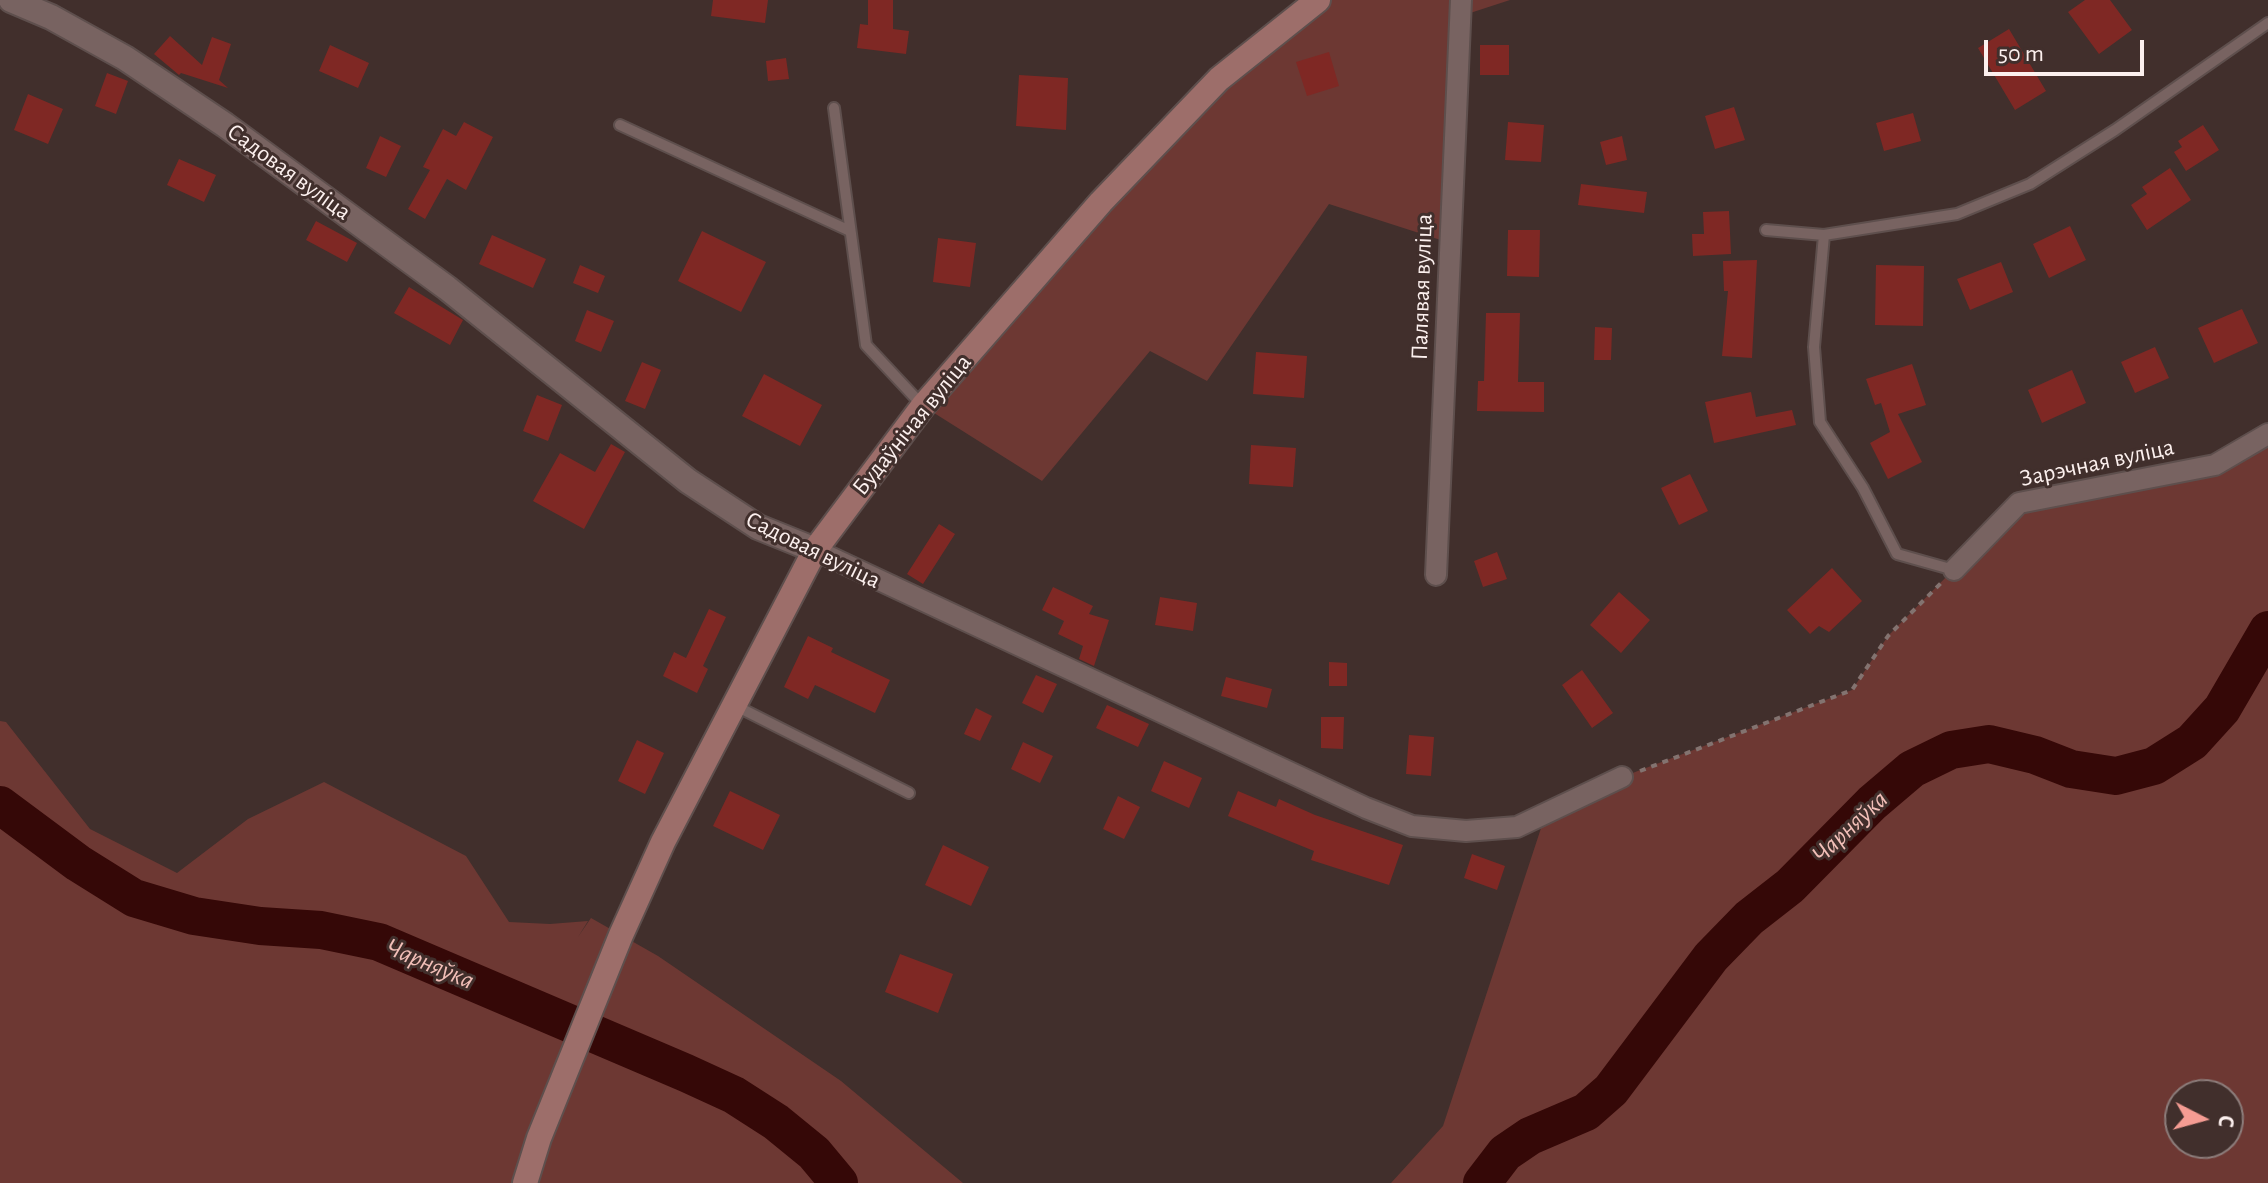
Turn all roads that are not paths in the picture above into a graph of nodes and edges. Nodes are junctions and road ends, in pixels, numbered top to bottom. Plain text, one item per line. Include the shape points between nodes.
1 (11, 0) edge
2 (1318, 0) edge
3 (1461, 0) edge
4 (2268, 23) edge
5 (834, 108) dead end
6 (620, 125) dead end
7 (1766, 230) dead end
8 (850, 231) junction
9 (1824, 235) junction
10 (923, 406) junction
11 (2268, 434) edge
12 (815, 550) junction
13 (1954, 570) joint
14 (1436, 575) dead end
15 (733, 704) junction
16 (1622, 777) road end
17 (909, 793) dead end
18 (525, 1183) edge

1 - 12 street, Садовая вуліца via 125,58 225,125 447,288 688,481 758,527
2 - 10 main road, Будаўнічая вуліца via 1219,79 1161,137
3 - 14 street, Палявая вуліца
4 - 9 lane via 2030,184 1957,214
5 - 8 lane
6 - 8 lane
7 - 9 lane
8 - 10 lane via 866,345
9 - 13 lane via 1814,347 1820,422 1897,554
10 - 12 main road, Будаўнічая вуліца
11 - 13 street, Зарэчная вуліца via 2215,465 2019,503
12 - 15 main road, Будаўнічая вуліца
12 - 16 street, Садовая вуліца via 1412,826 1466,831 1517,827
15 - 17 lane
15 - 18 main road, Будаўнічая вуліца via 621,935

